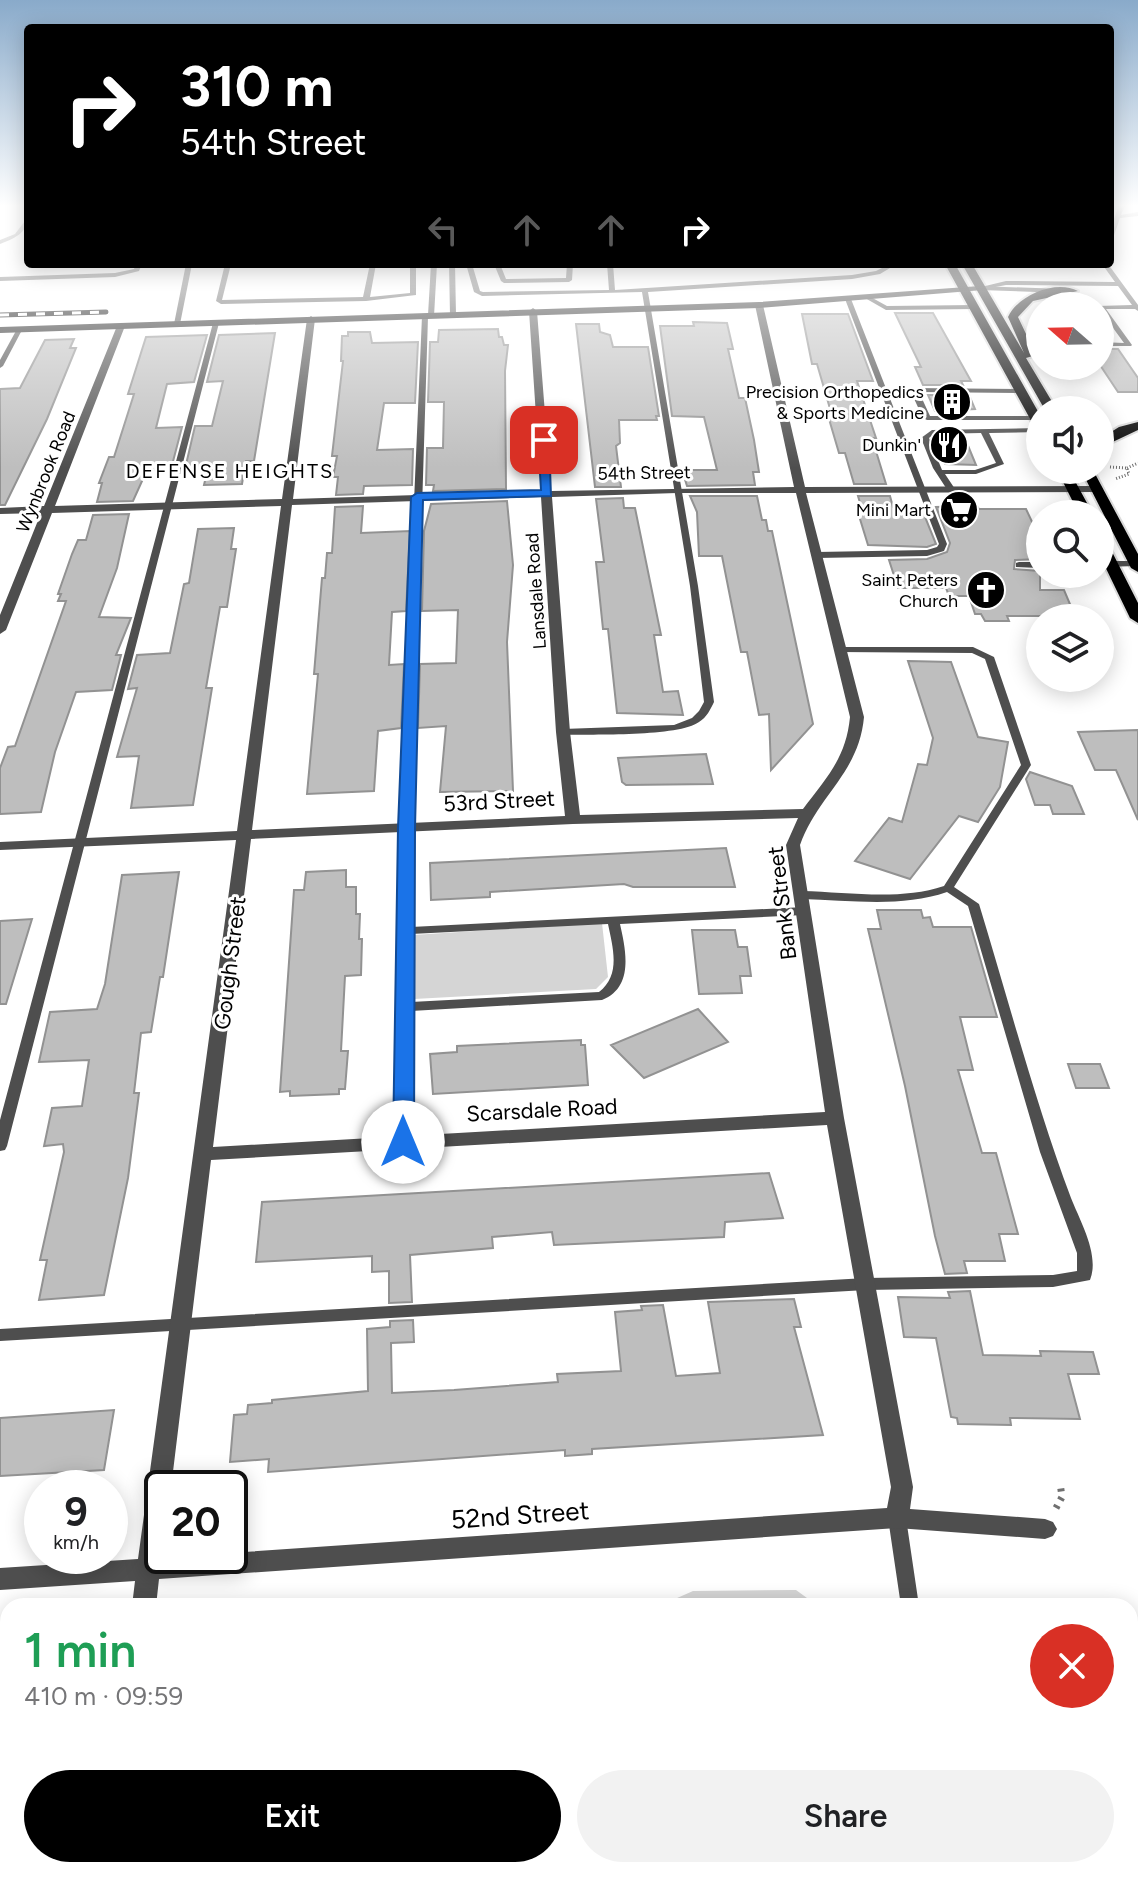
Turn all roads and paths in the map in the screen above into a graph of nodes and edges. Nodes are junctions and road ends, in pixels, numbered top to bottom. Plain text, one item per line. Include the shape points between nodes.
1 (183, 293) edge
2 (221, 293) edge
3 (367, 293) edge
4 (413, 293) edge
5 (431, 293) edge
6 (453, 293) edge
7 (479, 293) edge
8 (570, 293) edge
9 (645, 293) edge
10 (920, 293) edge
11 (966, 293) edge
12 (983, 293) edge
13 (1057, 293) edge
14 (867, 297) junction
15 (366, 299) junction
16 (848, 299) junction
17 (759, 305) junction
18 (974, 307) junction
19 (1114, 307) edge
20 (648, 308) junction
21 (1137, 308) edge
22 (533, 311) junction
23 (453, 315) junction
24 (428, 316) junction
25 (311, 319) junction
26 (1114, 322) edge
27 (216, 323) junction
28 (177, 324) junction
29 (121, 326) junction
30 (0, 330) edge
31 (19, 330) junction
32 (1114, 344) edge
33 (1134, 345) edge
34 (0, 366) edge
35 (1035, 383) junction
36 (1022, 392) junction
37 (1038, 396) edge
38 (1026, 397) edge
39 (1026, 419) edge
40 (1026, 422) edge
41 (1114, 423) edge
42 (1138, 425) edge
43 (984, 431) junction
44 (1114, 435) edge
45 (1138, 463) edge
46 (1114, 468) edge
47 (1127, 468) junction
48 (939, 470) junction
49 (1115, 479) dead end
50 (1070, 484) edge
51 (1095, 484) edge
52 (1100, 484) edge
53 (800, 489) junction
54 (922, 489) junction
55 (951, 489) junction
56 (1073, 489) junction
57 (1098, 489) junction
58 (677, 490) junction
59 (547, 493) junction
60 (417, 497) junction
61 (1079, 500) edge
62 (287, 501) junction
63 (168, 505) junction
64 (48, 509) junction
65 (0, 511) edge
66 (817, 555) junction
67 (1019, 565) dead end
68 (1026, 565) edge
69 (1114, 565) edge
70 (1137, 566) edge
71 (1114, 578) edge
72 (1138, 618) edge
73 (0, 630) edge
74 (841, 650) junction
75 (563, 732) junction
76 (808, 813) junction
77 (573, 820) junction
78 (406, 828) junction
79 (246, 834) junction
80 (80, 842) junction
81 (0, 846) edge
82 (948, 888) junction
83 (803, 903) junction
84 (613, 920) junction
85 (405, 931) junction
86 (403, 1007) junction
87 (835, 1118) junction
88 (403, 1142) junction
89 (0, 1146) edge
90 (205, 1154) junction
91 (866, 1284) junction
92 (182, 1324) junction
93 (0, 1335) edge
94 (162, 1470) edge
95 (897, 1518) junction
96 (1045, 1529) dead end
97 (248, 1561) edge
98 (144, 1568) edge
99 (148, 1574) edge
100 (0, 1579) edge
101 (145, 1598) edge
102 (909, 1598) edge

1 - 28 lane
2 - 15 lane via 219,301
3 - 15 lane
4 - 15 lane
5 - 24 lane
6 - 23 lane
7 - 8 lane
9 - 20 lane
10 - 14 street
11 - 18 main road
12 - 35 main road
13 - 35 main road via 1035,295 1013,312 1028,345
14 - 16 street
14 - 18 lane via 886,308
16 - 17 street
16 - 54 lane
17 - 20 street
17 - 53 street, Bank Street
18 - 36 main road
19 - 21 lane
20 - 22 street
20 - 58 lane
22 - 23 street
22 - 59 street, Lansdale Road
23 - 24 street
24 - 25 street
24 - 60 lane
25 - 27 street
25 - 62 street, Gough Street
26 - 33 lane
27 - 28 street
27 - 63 lane
28 - 29 street
29 - 31 street
29 - 64 street, Wynbrook Road
30 - 31 street
31 - 34 lane
32 - 33 lane
35 - 37 main road
36 - 38 main road
36 - 39 lane via 914,390 927,418
40 - 43 lane
41 - 42 main road
42 - 44 main road
43 - 48 lane via 932,432 925,438
43 - 48 lane via 1000,464 976,472
45 - 47 path
46 - 47 path
47 - 49 path via 1129,474
48 - 55 lane
50 - 56 main road
51 - 57 main road
52 - 57 main road
53 - 54 street, 54th Street
53 - 58 street, 54th Street
53 - 66 street, Bank Street
54 - 55 street, 54th Street
54 - 66 lane via 941,549 911,555
55 - 56 street, 54th Street
56 - 57 street, 54th Street
56 - 61 main road
57 - 70 main road
58 - 59 street, 54th Street
58 - 75 lane via 709,702 704,715 674,728
59 - 60 street, 54th Street
59 - 75 street, Lansdale Road
60 - 62 street, 54th Street
60 - 78 lane
62 - 63 street, 54th Street
62 - 79 street, Gough Street
63 - 64 street, 54th Street
63 - 80 lane
64 - 65 street, 54th Street
64 - 73 street, Wynbrook Road
66 - 74 street, Bank Street
67 - 68 lane
69 - 70 lane
71 - 72 main road
74 - 76 street, Bank Street via 857,736 846,764
74 - 82 lane via 973,650 989,657 1026,765
75 - 77 street, Lansdale Road
76 - 77 street, 53rd Street
76 - 83 street, Bank Street via 793,845
77 - 78 street, 53rd Street
78 - 79 street, 53rd Street
78 - 85 lane
79 - 80 street, 53rd Street
79 - 90 street, Gough Street
80 - 81 street, 53rd Street
80 - 89 lane
82 - 83 lane via 936,894
82 - 91 lane via 973,904 1047,1152 1084,1253 1085,1276
83 - 84 lane
83 - 87 street, Bank Street
84 - 85 lane
84 - 86 lane via 620,978 615,989 602,996
85 - 86 lane
86 - 88 lane
87 - 88 street, Scarsdale Road
87 - 91 street, Bank Street
88 - 90 street, Scarsdale Road
90 - 92 street, Gough Street
91 - 92 lane
91 - 95 street, Bank Street via 902,1487
92 - 93 lane
92 - 94 street, Gough Street
95 - 96 street, 52nd Street
95 - 97 street, 52nd Street
95 - 102 lane
98 - 100 street, 52nd Street
99 - 101 street, Gough Street

